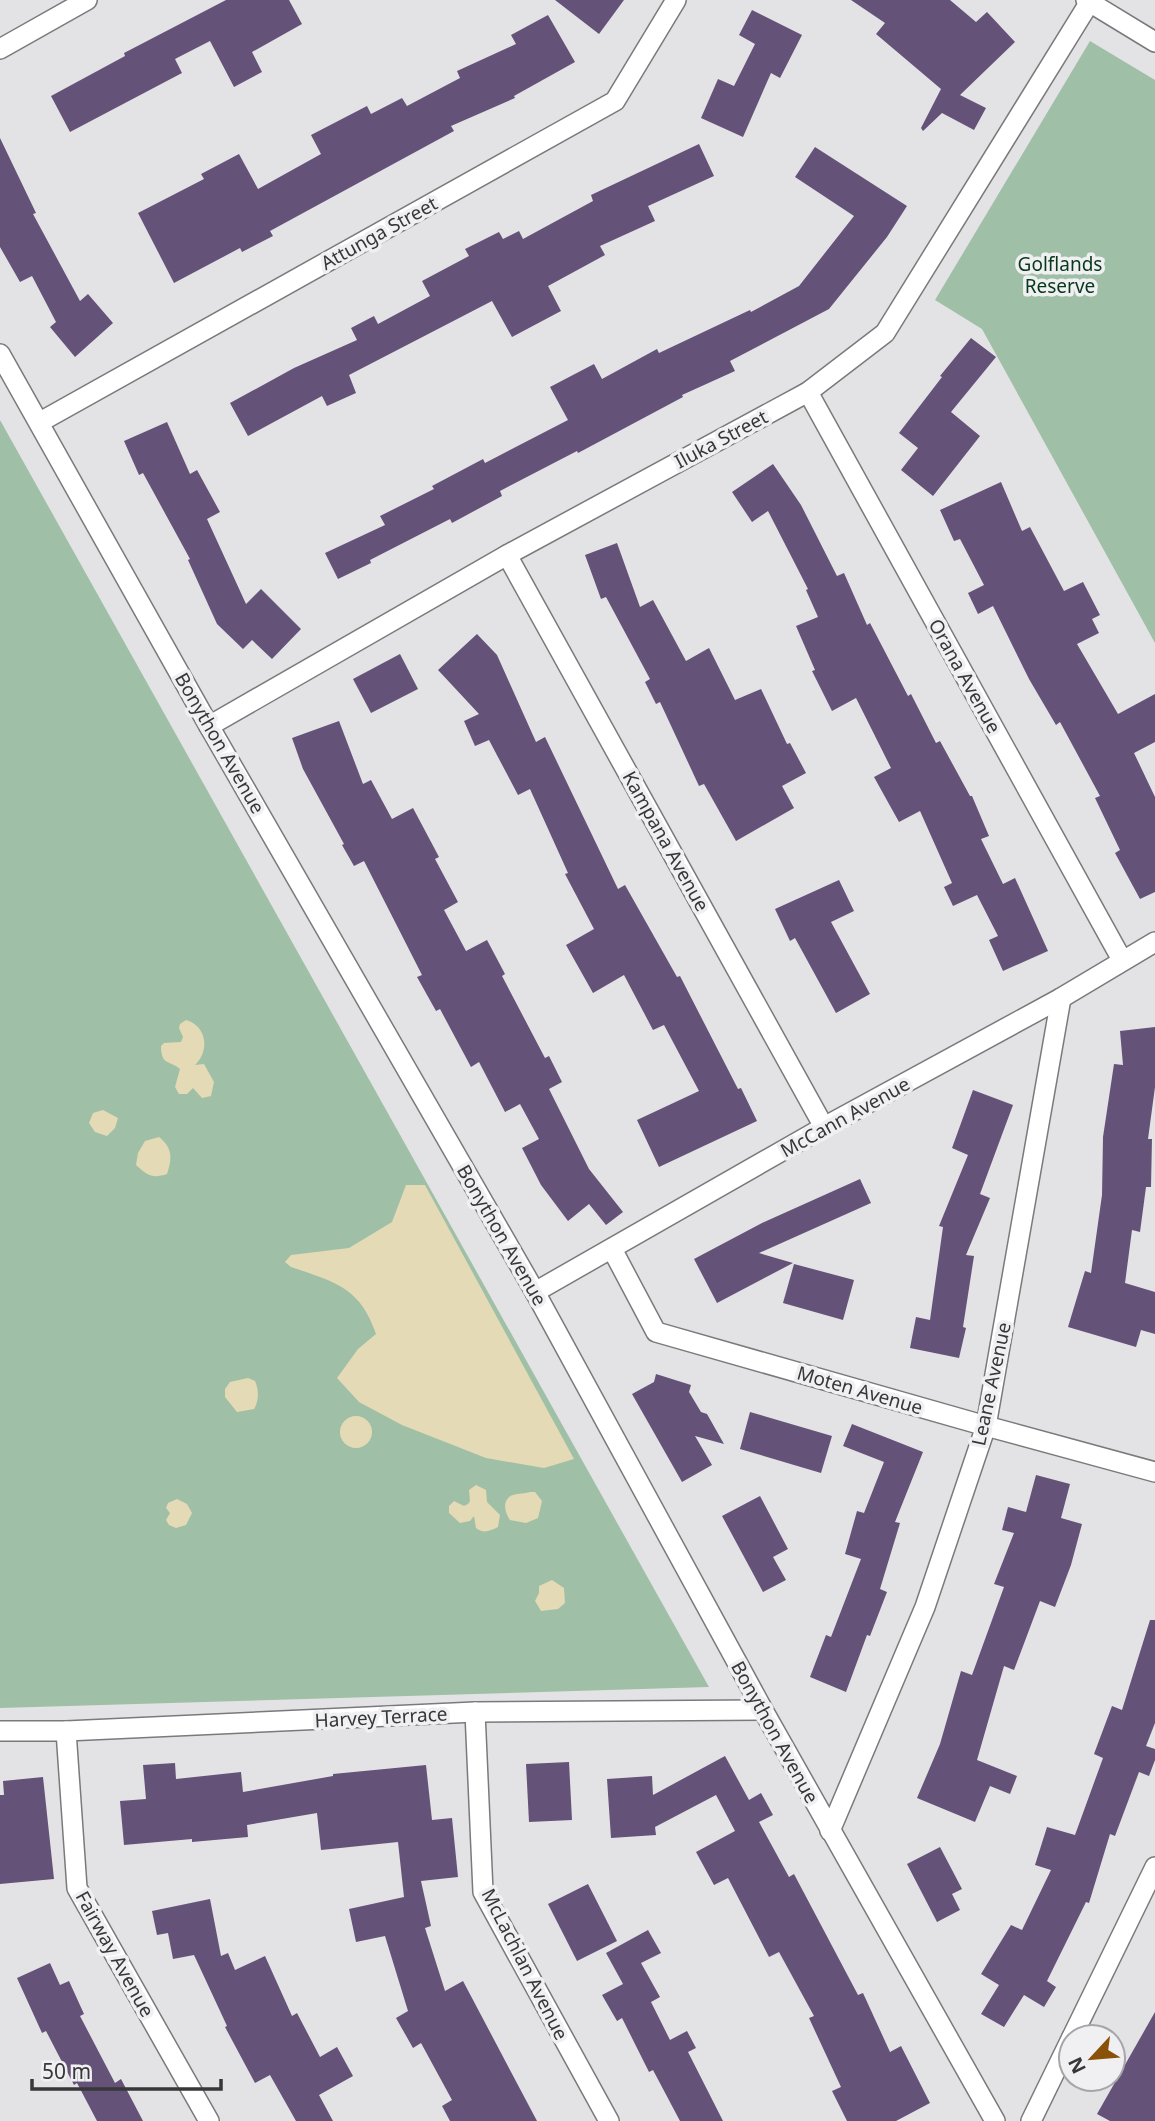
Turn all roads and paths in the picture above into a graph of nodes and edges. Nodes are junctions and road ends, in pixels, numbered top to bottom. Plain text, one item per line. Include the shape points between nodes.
1 (87, 0) edge
2 (676, 0) edge
3 (1089, 1) edge
4 (1155, 42) edge
5 (0, 49) edge
6 (0, 354) edge
7 (808, 392) junction
8 (40, 422) junction
9 (507, 555) junction
10 (209, 726) junction
11 (1155, 942) edge
12 (1122, 960) junction
13 (1061, 998) junction
14 (824, 1127) junction
15 (611, 1250) junction
16 (535, 1292) junction
17 (986, 1426) junction
18 (1155, 1472) edge
19 (763, 1710) junction
20 (475, 1712) junction
21 (0, 1731) edge
22 (66, 1731) junction
23 (830, 1831) junction
24 (1155, 1867) edge
25 (1079, 2023) edge
26 (1057, 2068) edge
27 (209, 2121) edge
28 (609, 2121) edge
29 (995, 2121) edge
30 (1031, 2121) edge

1 - 5 street
2 - 8 street, Attunga Street via 615,101
3 - 4 street
3 - 7 street, Iluka Street via 885,333
6 - 8 street, Bonython Avenue
7 - 9 street, Iluka Street
7 - 12 street, Orana Avenue
8 - 10 street, Bonython Avenue
9 - 10 street, Iluka Street
9 - 14 street, Kampana Avenue
10 - 16 street, Bonython Avenue
11 - 12 street, McCann Avenue
12 - 13 street, McCann Avenue
13 - 14 street, McCann Avenue
13 - 17 street, Leane Avenue
14 - 15 street, McCann Avenue
15 - 16 street, McCann Avenue
15 - 17 street, Moten Avenue via 656,1332
16 - 19 street, Bonython Avenue
17 - 18 street, Moten Avenue
17 - 23 street, Leane Avenue via 925,1607
19 - 20 street, Harvey Terrace
19 - 23 street, Bonython Avenue
20 - 22 street, Harvey Terrace
20 - 28 street, McLachlan Avenue via 483,1892
21 - 22 street, Harvey Terrace
22 - 27 street, Fairway Avenue via 76,1888
23 - 29 street, Bonython Avenue
24 - 25 street
26 - 30 street

